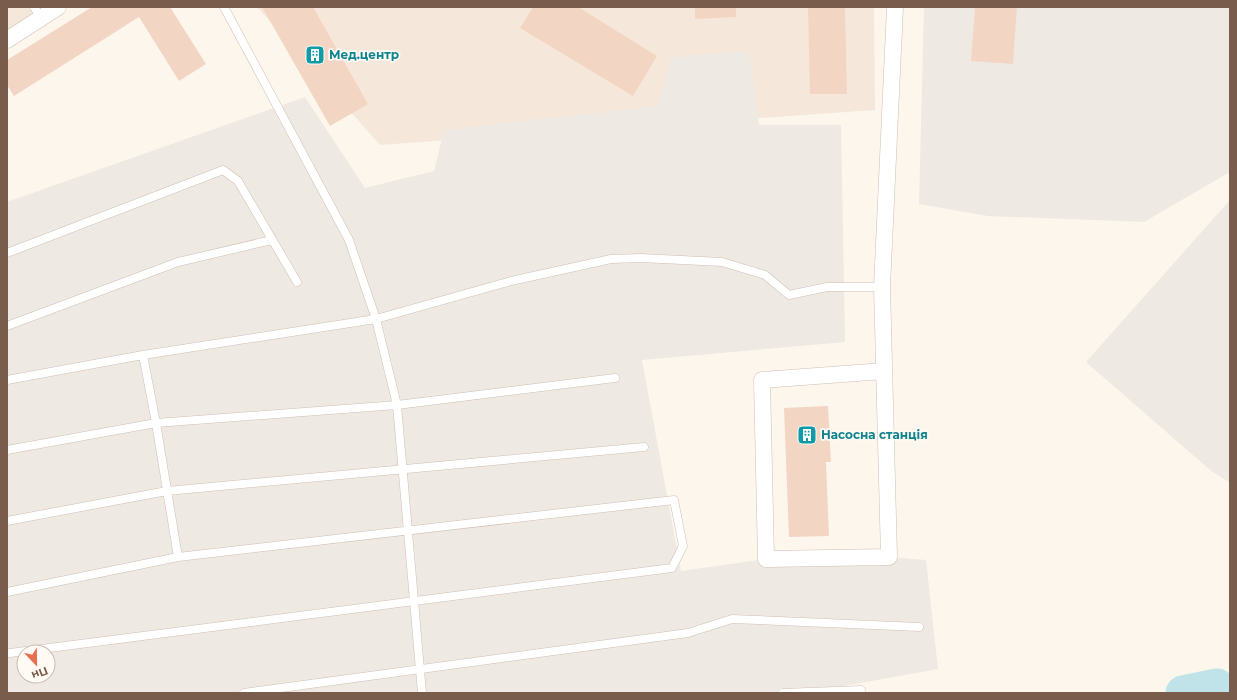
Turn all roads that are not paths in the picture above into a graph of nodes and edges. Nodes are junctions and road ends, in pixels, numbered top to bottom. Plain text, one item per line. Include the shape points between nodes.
1 (58, 7) edge
2 (224, 7) edge
3 (895, 7) edge
4 (38, 13) edge
5 (7, 40) edge
6 (272, 240) junction
7 (7, 252) edge
8 (297, 282) dead end
9 (882, 287) junction
10 (376, 319) junction
11 (7, 326) edge
12 (143, 356) junction
13 (884, 371) junction
14 (616, 378) dead end
15 (7, 380) edge
16 (397, 405) junction
17 (156, 423) junction
18 (644, 447) dead end
19 (7, 450) edge
20 (402, 469) junction
21 (167, 491) junction
22 (7, 521) edge
23 (408, 531) junction
24 (178, 558) junction
25 (7, 592) edge
26 (413, 601) junction
27 (919, 627) dead end
28 (10, 653) dead end
29 (419, 669) junction
30 (861, 690) dead end
31 (244, 693) edge
32 (422, 693) edge
33 (783, 693) edge

1 - 4 street
2 - 10 lane via 349,240
3 - 9 street
4 - 5 street
6 - 7 lane via 238,181 223,170
6 - 8 lane
6 - 11 lane via 178,262
9 - 10 lane via 827,287 789,295 765,275 722,262 611,259 511,281
9 - 13 street
10 - 12 lane
10 - 16 lane
12 - 15 lane
12 - 17 lane
13 - 13 street via 889,557 766,559 762,380
14 - 16 lane
16 - 17 lane
16 - 20 lane
17 - 19 lane
17 - 21 lane
18 - 20 lane
20 - 21 lane
20 - 23 lane
21 - 22 lane
21 - 24 lane
23 - 24 lane
23 - 26 lane
23 - 26 lane via 674,500 683,546 672,568
24 - 25 lane
26 - 28 lane
26 - 29 lane
27 - 29 lane via 732,619 688,633
29 - 31 lane
29 - 32 lane
30 - 33 lane

